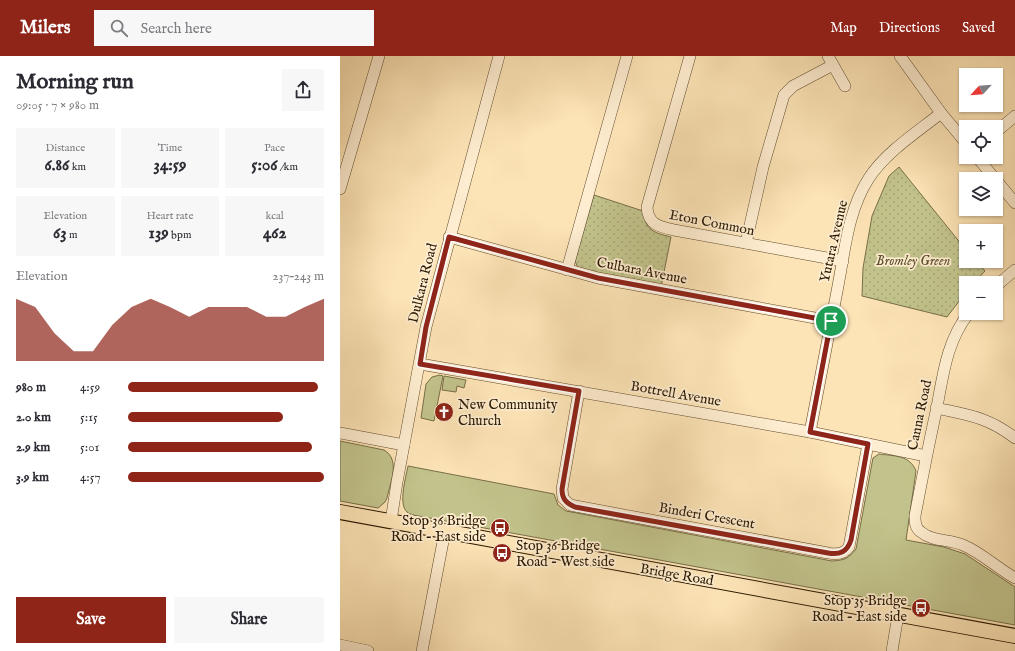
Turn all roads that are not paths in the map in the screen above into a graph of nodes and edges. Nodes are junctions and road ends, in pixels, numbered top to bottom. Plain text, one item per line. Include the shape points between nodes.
1 (379, 56) edge
2 (499, 56) edge
3 (627, 56) edge
4 (690, 56) edge
5 (900, 56) edge
6 (830, 60) edge
7 (845, 86) dead end
8 (940, 113) junction
9 (1015, 116) edge
10 (1003, 126) edge
11 (959, 135) edge
12 (983, 164) edge
13 (990, 172) edge
14 (1003, 188) edge
15 (340, 189) edge
16 (1015, 203) edge
17 (449, 237) junction
18 (746, 243) junction
19 (843, 261) junction
20 (567, 270) junction
21 (1013, 276) edge
22 (1003, 282) edge
23 (964, 320) edge
24 (831, 321) junction
25 (420, 364) junction
26 (579, 391) junction
27 (936, 408) junction
28 (810, 432) junction
29 (340, 433) edge
30 (1015, 438) edge
31 (868, 444) junction
32 (404, 445) junction
33 (926, 456) junction
34 (340, 512) edge
35 (391, 521) junction
36 (445, 531) junction
37 (1015, 578) edge
38 (898, 615) junction
39 (1015, 636) edge
40 (340, 645) edge
41 (368, 651) edge
42 (422, 651) edge
43 (892, 651) edge

1 - 15 street
2 - 17 street, Dulkara Road
3 - 20 street
4 - 18 street, Eton Common via 647,207 648,214 655,224 662,228
5 - 8 street
6 - 7 street
6 - 18 street via 784,95 763,167
8 - 11 street
8 - 19 street, Yutara Avenue via 879,165 868,179 853,212
9 - 10 street
12 - 13 street
14 - 16 street
17 - 20 street, Culbara Avenue
17 - 25 street, Dulkara Road via 426,327
18 - 19 street, Eton Common
19 - 24 street, Yutara Avenue
20 - 24 street, Culbara Avenue
21 - 22 street
23 - 27 street, Canna Road via 949,352
24 - 28 street, Yutara Avenue
25 - 26 street, Bottrell Avenue
25 - 32 street, Dulkara Road
26 - 28 street, Bottrell Avenue
26 - 31 street, Binderi Crescent via 562,489 563,498 570,505 828,553 842,553 849,547
27 - 30 street via 985,419
27 - 33 street, Canna Road
28 - 31 street, Bottrell Avenue
29 - 32 street
31 - 33 street, Bottrell Avenue
32 - 35 street, Dulkara Road
33 - 37 street, Canna Road via 915,516 919,531 929,537 972,549
34 - 35 main road, Bridge Road
35 - 36 main road, Bridge Road
36 - 38 main road, Bridge Road
36 - 42 street
38 - 39 main road, Bridge Road
38 - 43 street
40 - 41 street

